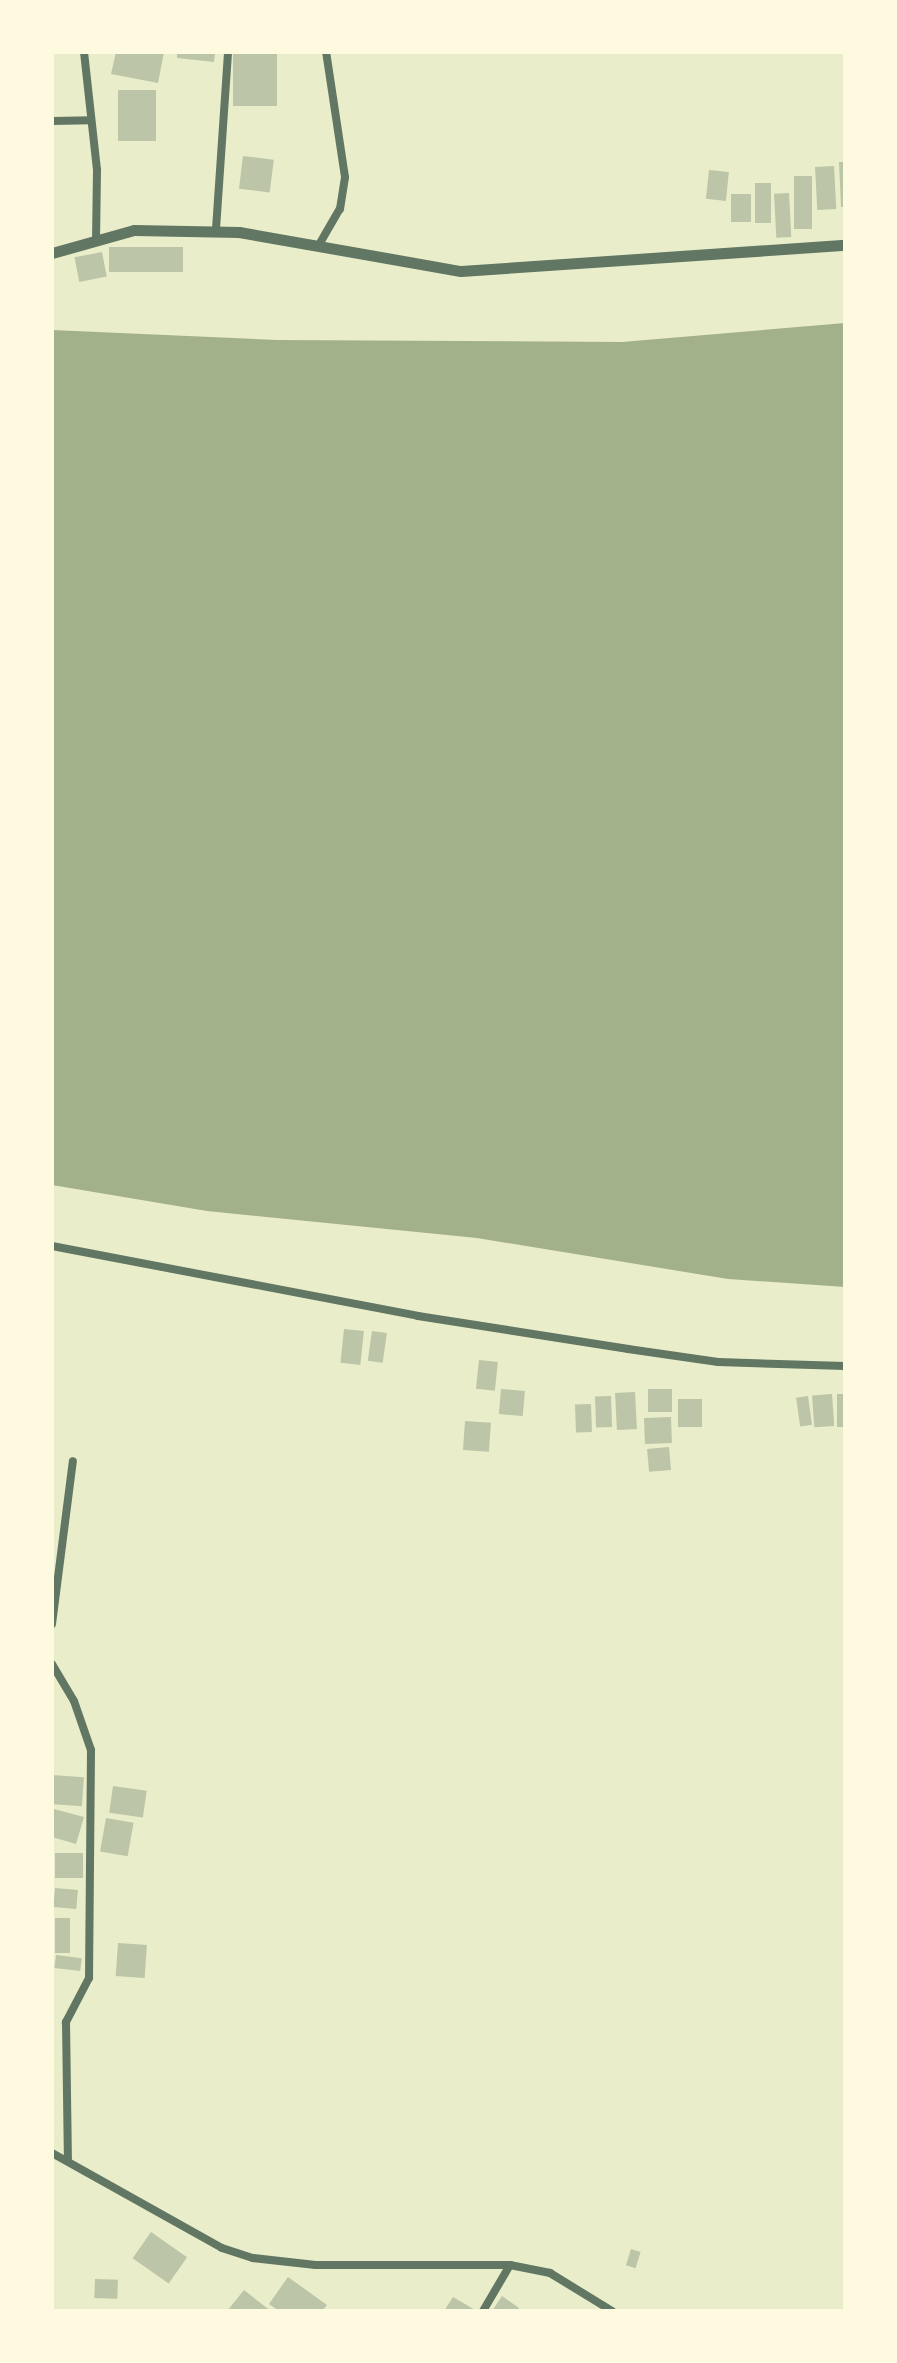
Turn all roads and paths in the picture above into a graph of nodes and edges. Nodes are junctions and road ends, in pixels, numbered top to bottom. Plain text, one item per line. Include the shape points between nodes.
1 (84, 52) edge
2 (228, 52) edge
3 (326, 52) edge
4 (91, 120) junction
5 (52, 121) edge
6 (216, 229) junction
7 (96, 239) junction
8 (320, 243) junction
9 (845, 245) edge
10 (52, 253) edge
11 (52, 1246) edge
12 (845, 1366) edge
13 (73, 1461) dead end
14 (52, 1624) edge
15 (52, 1664) edge
16 (52, 2153) edge
17 (68, 2159) junction
18 (510, 2265) junction
19 (483, 2311) edge
20 (612, 2311) edge

1 - 4 street
2 - 6 street
3 - 8 street via 345,177 340,209
4 - 5 street
4 - 7 street
6 - 7 street via 134,230
6 - 8 street
7 - 10 street
8 - 9 street via 390,260 489,271 646,255
11 - 12 street via 418,1316 718,1362
13 - 14 street
15 - 17 street via 74,1701 91,1750 89,1978 66,2022
16 - 17 street
17 - 18 street via 222,2248 253,2258 316,2265
18 - 19 street
18 - 20 street via 550,2273

